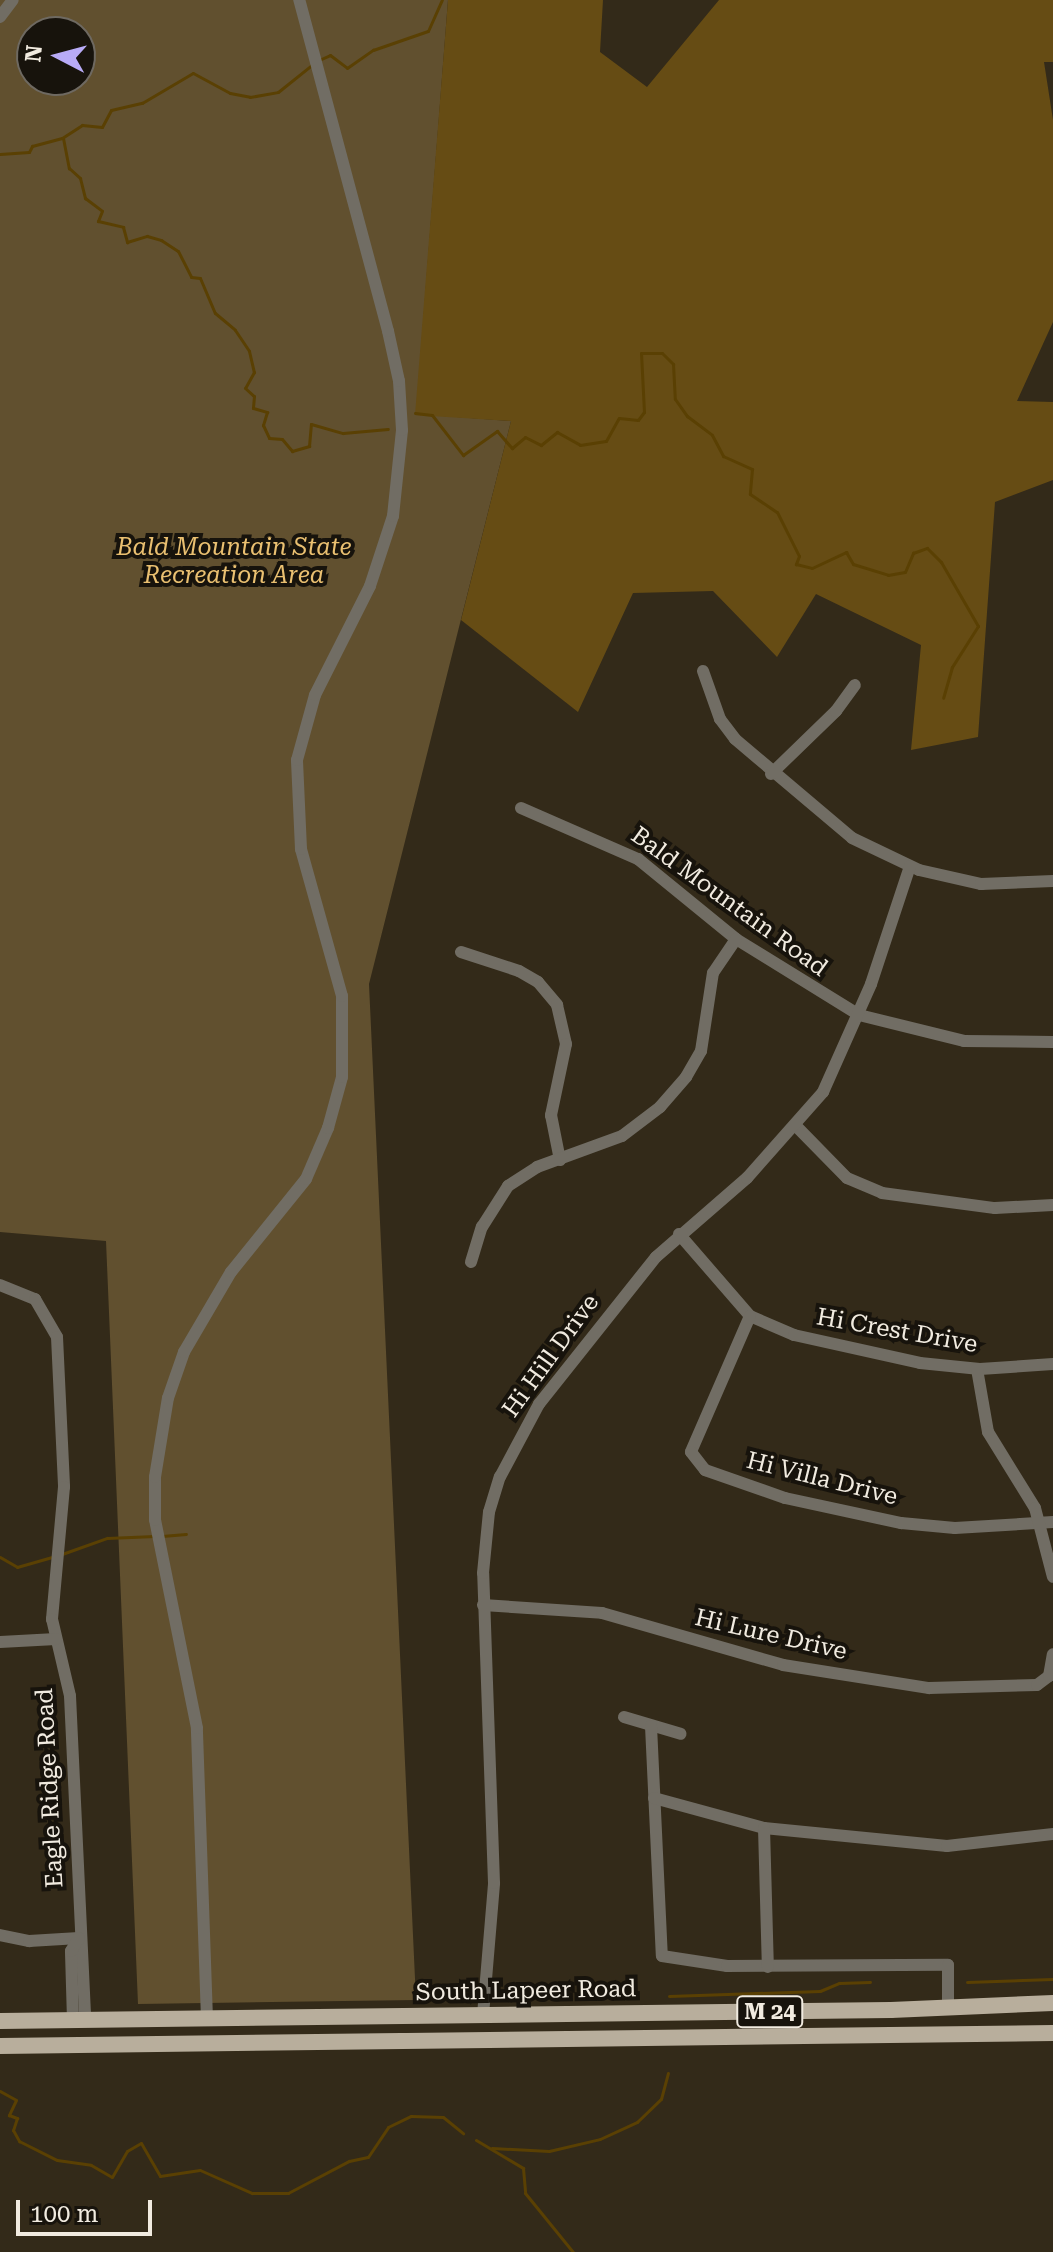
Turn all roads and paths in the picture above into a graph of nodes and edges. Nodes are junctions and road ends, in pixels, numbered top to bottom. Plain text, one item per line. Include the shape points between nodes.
1 (13, 0) edge
2 (299, 0) edge
3 (0, 15) edge
4 (703, 671) dead end
5 (855, 685) dead end
6 (771, 774) junction
7 (521, 808) dead end
8 (910, 866) junction
9 (1053, 881) edge
10 (736, 939) junction
11 (461, 952) dead end
12 (859, 1015) junction
13 (1053, 1042) edge
14 (796, 1126) junction
15 (560, 1160) junction
16 (1053, 1205) edge
17 (679, 1234) junction
18 (471, 1262) dead end
19 (0, 1285) edge
20 (750, 1316) junction
21 (1053, 1364) edge
22 (977, 1369) junction
23 (1047, 1523) edge
24 (1053, 1577) edge
25 (483, 1605) junction
26 (56, 1639) junction
27 (0, 1642) edge
28 (1053, 1654) edge
29 (624, 1717) dead end
30 (651, 1726) junction
31 (681, 1734) dead end
32 (654, 1798) junction
33 (764, 1828) junction
34 (1053, 1834) edge
35 (0, 1935) edge
36 (79, 1938) junction
37 (768, 1967) junction
38 (1053, 2003) edge
39 (999, 2005) junction
40 (948, 2008) junction
41 (617, 2014) junction
42 (483, 2015) junction
43 (173, 2019) junction
44 (207, 2019) junction
45 (79, 2020) junction
46 (0, 2021) edge
47 (1053, 2033) edge
48 (991, 2034) junction
49 (608, 2038) junction
50 (166, 2044) junction
51 (78, 2045) junction
52 (0, 2046) edge

1 - 3 street
2 - 44 street via 388,331 402,430 393,516 370,586 315,695 297,760 301,849 342,996 342,1077 306,1179 216,1295 184,1352 168,1398 158,1453 155,1520 197,1728
4 - 6 street via 720,719
5 - 6 street via 836,711
6 - 8 street via 852,838
7 - 10 street, Bald Mountain Road via 638,859
8 - 9 street via 981,884
8 - 12 street, Hi Hill Drive
10 - 12 street, Bald Mountain Road
10 - 15 street via 713,973 701,1051 686,1077 660,1107 622,1136
11 - 15 street via 519,971 538,982 557,1005 566,1044 551,1115
12 - 13 street, Bald Mountain Road via 964,1041
12 - 14 street, Hi Hill Drive via 827,1085
14 - 16 street via 847,1178 882,1193 995,1208
14 - 17 street, Hi Hill Drive via 747,1178
15 - 18 street via 537,1167 508,1186 482,1227
17 - 20 street, Hi Crest Drive
17 - 25 street, Hi Hill Drive via 585,1344 519,1437 489,1512
19 - 26 street, Eagle Ridge Road via 35,1299 57,1337 64,1487 53,1605
20 - 22 street, Hi Crest Drive via 837,1347
20 - 23 street, Hi Villa Drive via 691,1452 705,1470 785,1498 901,1523 955,1528
21 - 22 street, Hi Crest Drive
22 - 23 street via 982,1413 993,1444
23 - 24 street
25 - 28 street, Hi Lure Drive via 602,1613 783,1665 929,1688 1037,1685 1049,1676
25 - 42 street, Hi Hill Drive via 494,1898
26 - 27 street
26 - 36 street, Eagle Ridge Road via 72,1723
29 - 30 street
30 - 31 street
30 - 32 street
32 - 33 street
32 - 37 street via 662,1956
33 - 34 street via 947,1846
33 - 37 street
35 - 36 street via 29,1941
36 - 45 street, Eagle Ridge Road
37 - 40 street via 948,1965
38 - 39 main road, South Lapeer Road / M 24
39 - 40 main road, South Lapeer Road / M 24
39 - 48 main road via 989,2018
40 - 41 main road, South Lapeer Road / M 24
41 - 42 main road, South Lapeer Road / M 24
41 - 49 main road via 619,2026
42 - 44 main road, South Lapeer Road / M 24
43 - 44 main road, South Lapeer Road / M 24
43 - 45 main road, South Lapeer Road / M 24
43 - 50 main road via 164,2031
45 - 46 main road, South Lapeer Road / M 24
45 - 51 main road via 87,2032
47 - 48 main road, South Lapeer Road / M 24
48 - 49 main road, South Lapeer Road / M 24
49 - 50 main road, South Lapeer Road / M 24
50 - 51 main road, South Lapeer Road / M 24
51 - 52 main road, South Lapeer Road / M 24

